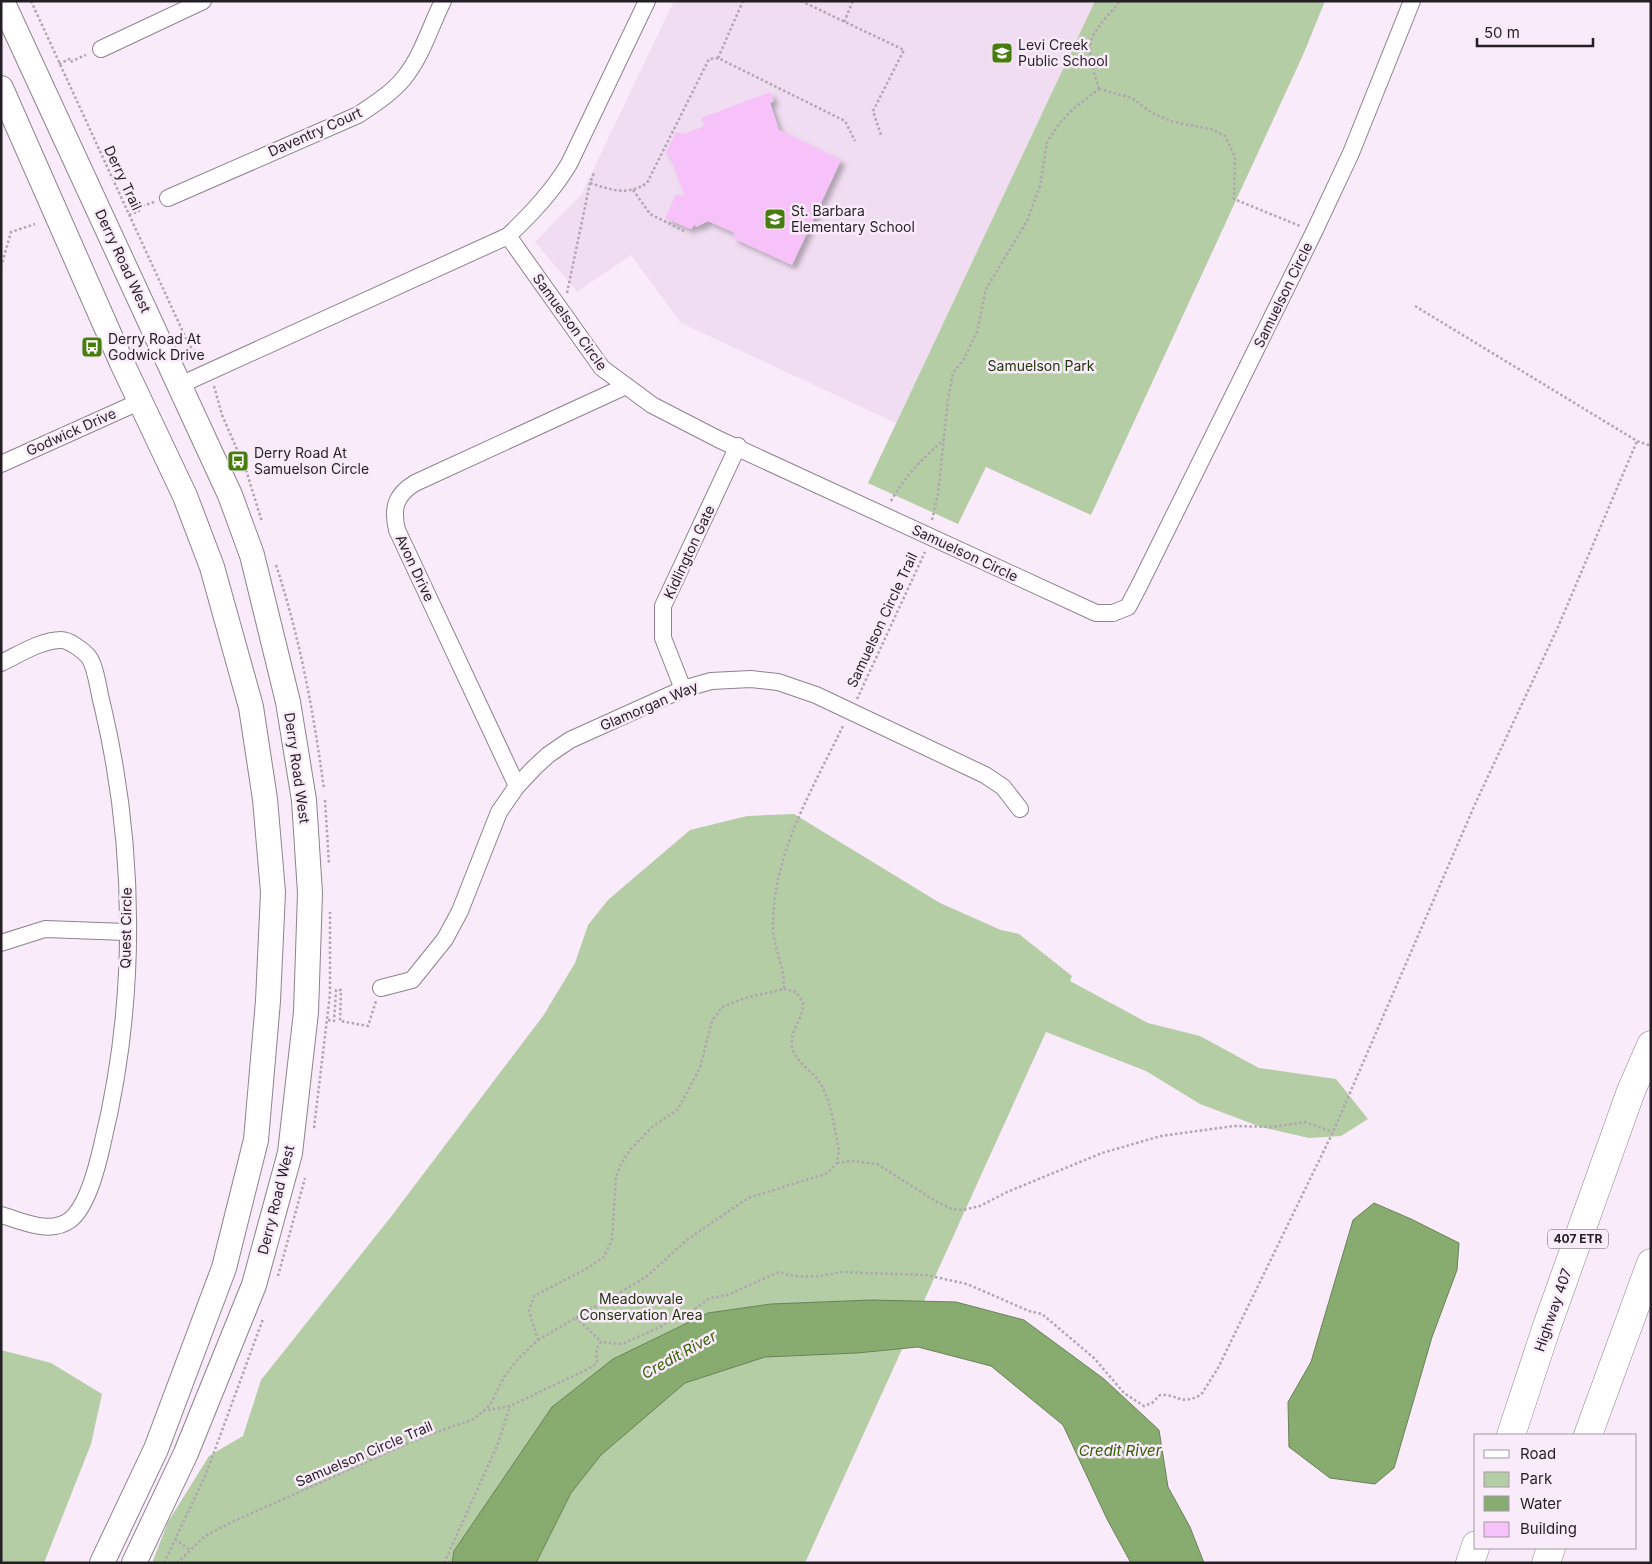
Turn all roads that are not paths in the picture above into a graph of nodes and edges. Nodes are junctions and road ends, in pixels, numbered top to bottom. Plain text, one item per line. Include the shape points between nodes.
1 (2, 1) edge
2 (203, 1) edge
3 (442, 1) edge
4 (1412, 1) edge
5 (642, 2) edge
6 (101, 48) road end
7 (1, 88) edge
8 (168, 198) road end
9 (508, 236) junction
10 (180, 385) junction
11 (626, 386) junction
12 (141, 401) junction
13 (738, 446) junction
14 (1, 464) edge
15 (1, 663) edge
16 (683, 689) junction
17 (517, 786) junction
18 (1020, 809) dead end
19 (126, 932) junction
20 (1, 943) edge
21 (381, 988) road end
22 (1651, 1045) edge
23 (1, 1215) edge
24 (1651, 1263) edge
25 (1512, 1434) edge
26 (1588, 1434) edge
27 (1475, 1549) edge
28 (1551, 1549) edge
29 (102, 1563) edge
30 (134, 1563) edge
31 (1470, 1563) edge
32 (1546, 1563) edge

1 - 10 main road, Derry Road West
2 - 6 street
3 - 8 street, Daventry Court via 421,50 404,78 370,107
4 - 13 street, Samuelson Circle via 1351,153 1314,232 1128,607 1113,613 1096,613
5 - 9 street via 570,164 541,204
7 - 12 main road
9 - 10 street
9 - 11 street, Samuelson Circle via 602,368
10 - 30 main road, Derry Road West via 230,495 252,555 288,702 304,800 310,893 306,1012 290,1153 254,1286 186,1453
11 - 13 street, Samuelson Circle via 652,405
11 - 17 street, Avon Drive via 415,483 395,502 397,530
12 - 14 street, Godwick Drive
12 - 29 main road via 185,496 212,567 251,707 265,799 273,892 256,1140 224,1268 156,1449
13 - 16 street, Kidlington Gate via 663,606 663,638
15 - 19 street, Quest Circle via 60,640 91,659 117,782 128,898
16 - 17 street, Glamorgan Way via 570,740 548,755
16 - 18 street, Glamorgan Way via 711,681 751,679 778,682 816,695 985,775 1003,787
17 - 21 street, Glamorgan Way via 492,825 460,912 445,939 412,980
19 - 20 street via 45,930
19 - 23 street, Quest Circle via 117,1075 98,1160 82,1204 72,1219 47,1227
22 - 25 highway, Highway 407 / 407 ETR via 1614,1138
24 - 26 highway
27 - 31 highway
28 - 32 highway

